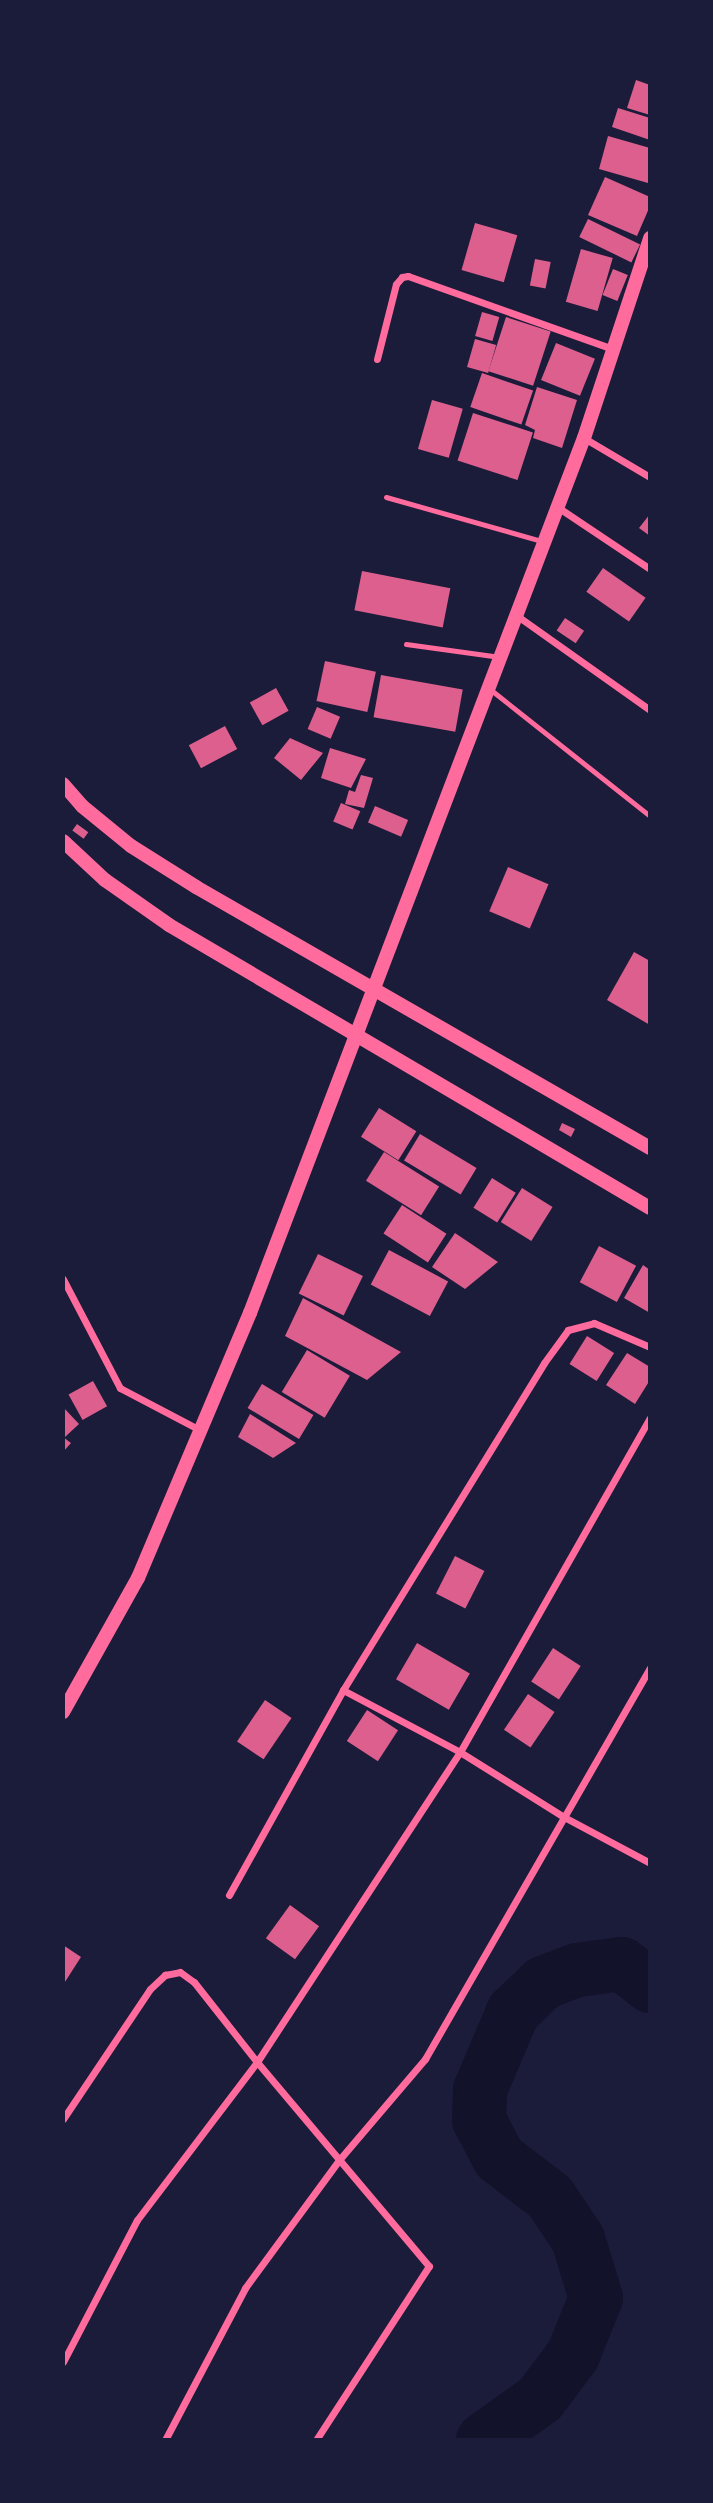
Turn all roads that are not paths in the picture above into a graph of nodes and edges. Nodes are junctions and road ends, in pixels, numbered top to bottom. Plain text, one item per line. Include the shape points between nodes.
1 (650, 238) edge
2 (613, 349) junction
3 (377, 359) dead end
4 (584, 438) junction
5 (650, 477) edge
6 (386, 497) dead end
7 (556, 506) junction
8 (542, 541) junction
9 (650, 569) edge
10 (516, 615) junction
11 (405, 644) dead end
12 (500, 657) junction
13 (489, 688) junction
14 (650, 710) edge
15 (63, 783) edge
16 (650, 816) edge
17 (63, 841) edge
18 (376, 989) junction
19 (357, 1038) junction
20 (650, 1148) edge
21 (650, 1208) edge
22 (63, 1279) edge
23 (650, 1346) edge
24 (650, 1418) edge
25 (202, 1431) junction
26 (650, 1668) edge
27 (343, 1690) junction
28 (63, 1712) edge
29 (460, 1752) junction
30 (564, 1817) junction
31 (650, 1863) edge
32 (229, 1895) dead end
33 (257, 2062) junction
34 (63, 2119) edge
35 (339, 2160) junction
36 (63, 2362) edge
37 (165, 2440) edge
38 (316, 2440) edge

1 - 2 main road
2 - 3 street via 408,276 396,284
2 - 4 main road
4 - 5 street
4 - 7 main road
6 - 8 lane
7 - 8 main road
7 - 9 street
8 - 10 main road
10 - 12 main road
10 - 14 street
11 - 12 lane
12 - 13 main road
13 - 16 lane
13 - 18 main road
15 - 18 main road via 82,806 131,846
17 - 19 main road via 105,880 169,925
18 - 19 main road
18 - 20 main road
19 - 21 main road
19 - 25 main road
22 - 25 street via 120,1388
23 - 27 street via 594,1323 568,1330
24 - 29 street
25 - 28 main road via 138,1578
26 - 30 street
27 - 29 street
27 - 32 street
29 - 30 street
29 - 33 street
30 - 31 street
30 - 35 street via 425,2059
33 - 34 street via 194,1982 180,1972 164,1975
33 - 35 street
33 - 36 street via 137,2220
35 - 37 street via 245,2288
35 - 38 street via 429,2266

